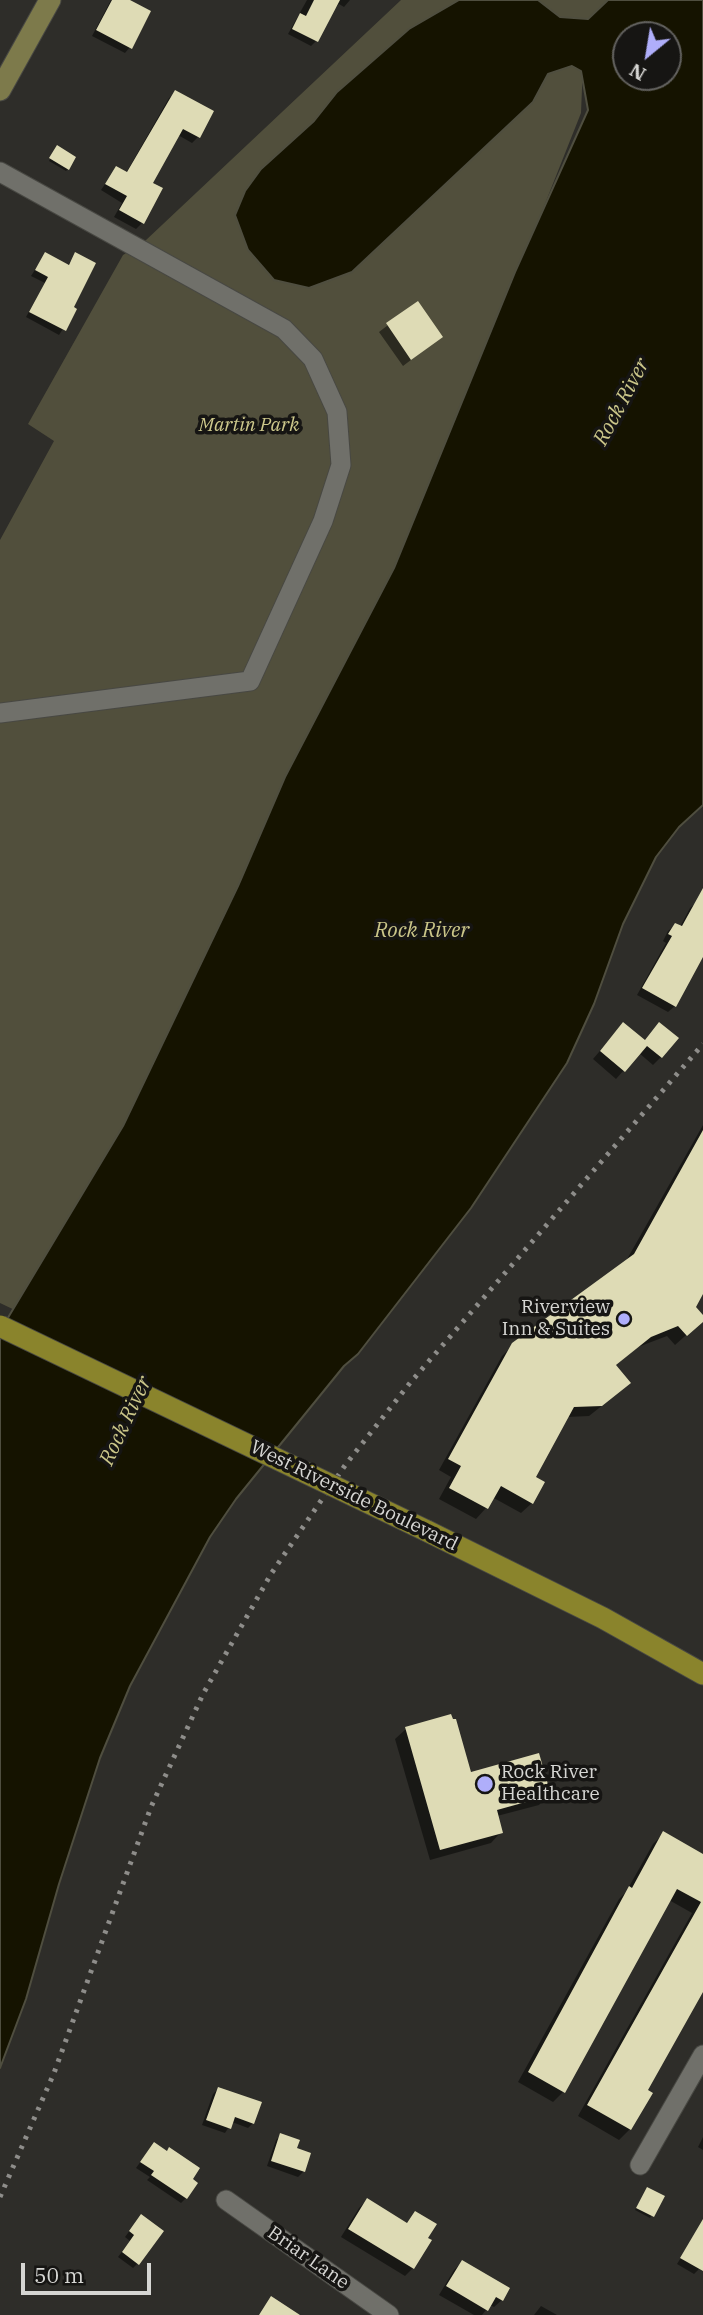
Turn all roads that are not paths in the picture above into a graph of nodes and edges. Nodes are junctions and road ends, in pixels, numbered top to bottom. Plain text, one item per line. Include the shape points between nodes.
1 (50, 0) edge
2 (0, 90) edge
3 (0, 172) edge
4 (0, 713) edge
5 (0, 1326) edge
6 (703, 1674) edge
7 (703, 2055) edge
8 (640, 2165) dead end
9 (226, 2200) dead end
10 (389, 2315) edge

1 - 2 street
3 - 4 street via 284,329 313,359 337,412 341,465 323,521 250,681
5 - 6 main road, West Riverside Boulevard, bridge via 603,1618
7 - 8 street
9 - 10 street, Briar Lane

